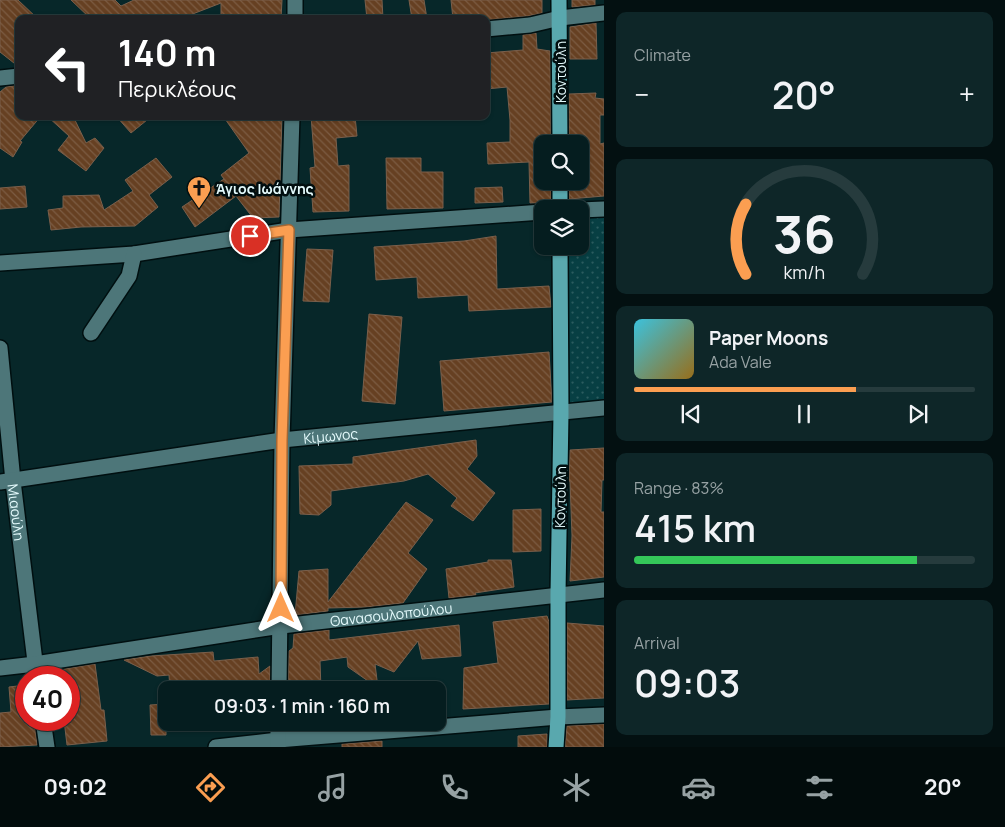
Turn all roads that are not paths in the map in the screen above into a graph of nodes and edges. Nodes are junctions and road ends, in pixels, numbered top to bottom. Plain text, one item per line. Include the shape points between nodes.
1 (295, 0) edge
2 (559, 0) edge
3 (604, 13) edge
4 (295, 15) edge
5 (560, 18) junction
6 (490, 29) edge
7 (15, 76) edge
8 (0, 78) edge
9 (292, 120) edge
10 (560, 135) edge
11 (604, 208) edge
12 (589, 209) edge
13 (534, 213) edge
14 (289, 230) junction
15 (134, 254) junction
16 (560, 255) edge
17 (0, 263) edge
18 (91, 333) dead end
19 (0, 348) edge
20 (604, 408) edge
21 (561, 413) junction
22 (282, 440) junction
23 (7, 481) edge
24 (604, 590) edge
25 (558, 594) junction
26 (281, 626) junction
27 (35, 666) edge
28 (63, 666) edge
29 (0, 668) edge
30 (15, 669) edge
31 (279, 681) edge
32 (604, 715) edge
33 (558, 717) junction
34 (45, 731) edge
35 (278, 743) edge
36 (47, 747) edge
37 (216, 747) edge
38 (556, 747) edge

1 - 4 street
2 - 5 main road, Κοντούλη
3 - 5 street
5 - 6 street
5 - 10 main road, Κοντούλη
7 - 8 street
9 - 14 street
11 - 12 street
13 - 14 street
14 - 15 street
14 - 22 street
15 - 17 street
15 - 18 street via 129,276
16 - 21 main road, Κοντούλη
19 - 23 street, Μιαούλη
20 - 21 street, Κίμωνος
21 - 22 street, Κίμωνος
21 - 25 main road, Κοντούλη
22 - 23 street, Κίμωνος
22 - 26 street
23 - 27 street, Μιαούλη
24 - 25 street, Θανασουλοπούλου
25 - 26 street, Θανασουλοπούλου
25 - 33 main road, Κοντούλη
26 - 28 street, Θανασουλοπούλου
26 - 31 street
29 - 30 street, Θανασουλοπούλου
32 - 33 street
33 - 35 street
33 - 38 main road, Κοντούλη
34 - 36 street
35 - 37 street

